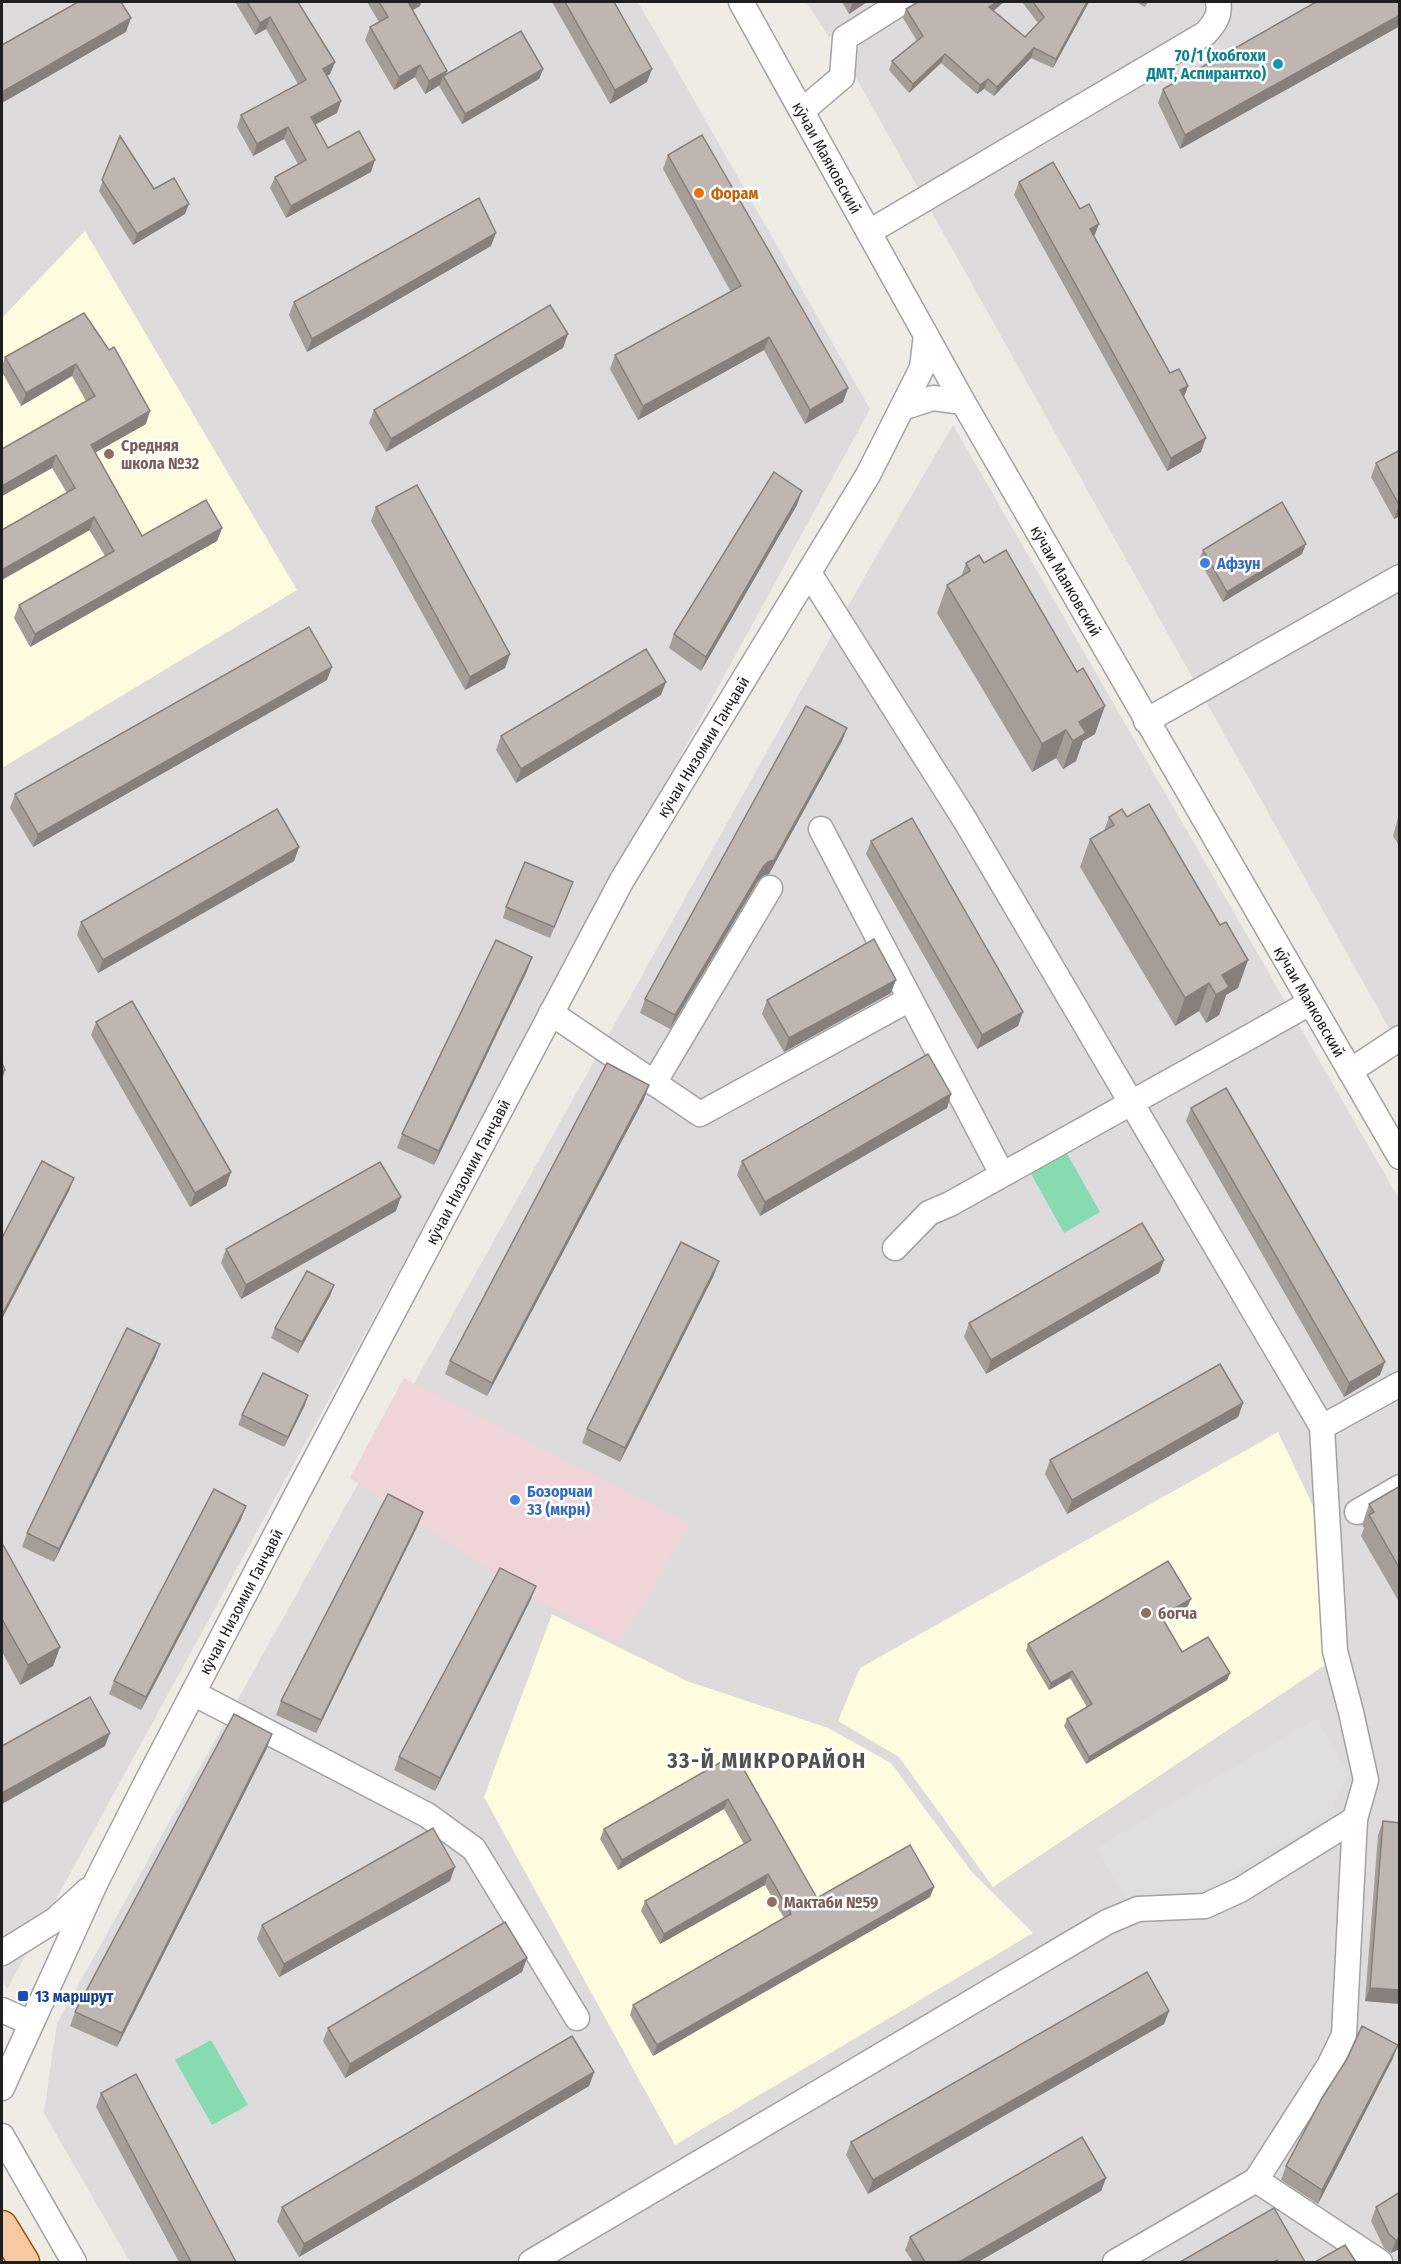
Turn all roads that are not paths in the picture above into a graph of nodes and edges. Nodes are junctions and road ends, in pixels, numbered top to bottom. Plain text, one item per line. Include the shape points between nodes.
1 (741, 2) edge
2 (902, 2) edge
3 (1218, 2) edge
4 (802, 111) junction
5 (869, 232) junction
6 (926, 335) junction
7 (963, 402) junction
8 (902, 408) junction
9 (809, 573) junction
10 (1400, 577) edge
11 (1146, 721) junction
12 (821, 829) dead end
13 (770, 888) dead end
14 (910, 999) junction
15 (1310, 1003) junction
16 (551, 1013) junction
17 (1400, 1038) edge
18 (1350, 1071) junction
19 (654, 1083) junction
20 (1131, 1103) junction
21 (1400, 1157) edge
22 (1002, 1174) junction
23 (895, 1248) dead end
24 (1400, 1384) edge
25 (1322, 1427) junction
26 (1400, 1487) edge
27 (1357, 1512) dead end
28 (193, 1693) junction
29 (1355, 1819) junction
30 (96, 1882) junction
31 (2, 1953) edge
32 (2, 2010) edge
33 (577, 2018) dead end
34 (31, 2023) junction
35 (2, 2088) edge
36 (2, 2136) edge
37 (1256, 2180) junction
38 (2, 2226) edge
39 (24, 2262) edge
40 (74, 2262) edge
41 (531, 2262) edge
42 (1115, 2262) edge
43 (1380, 2262) edge

1 - 4 street, кӯчаи Маяковский
2 - 4 street via 845,38 842,77
3 - 5 street via 1216,21 1206,33
4 - 5 street, кӯчаи Маяковский
5 - 6 street, кӯчаи Маяковский
6 - 7 street, кӯчаи Маяковский
6 - 8 street, кӯчаи Низомии Ганҷавӣ via 922,368
7 - 8 street via 933,398
7 - 11 street, кӯчаи Маяковский
8 - 9 street, кӯчаи Низомии Ганҷавӣ via 868,476
9 - 16 street, кӯчаи Низомии Ганҷавӣ via 622,880
9 - 20 street via 965,820
10 - 11 street
11 - 15 street, кӯчаи Маяковский
12 - 14 street
13 - 19 street
14 - 19 street via 700,1114
14 - 22 street
15 - 18 street, кӯчаи Маяковский
15 - 20 street
16 - 19 street
16 - 28 street, кӯчаи Низомии Ганҷавӣ
17 - 18 street
18 - 21 street, кӯчаи Маяковский
20 - 22 street
20 - 25 street
22 - 23 street via 929,1214
24 - 25 street
25 - 29 street via 1335,1651 1366,1780
26 - 27 street
28 - 30 street, кӯчаи Низомии Ганҷавӣ
28 - 33 street via 427,1815 474,1849
29 - 37 street via 1344,2035 1329,2066
29 - 41 street via 1240,1890 1205,1906 1138,1909 1107,1922
30 - 31 street via 55,1920
30 - 34 street, кӯчаи Низомии Ганҷавӣ
32 - 34 street
34 - 35 street, кӯчаи Низомии Ганҷавӣ
36 - 40 street
37 - 42 street
37 - 43 street
38 - 39 main road

